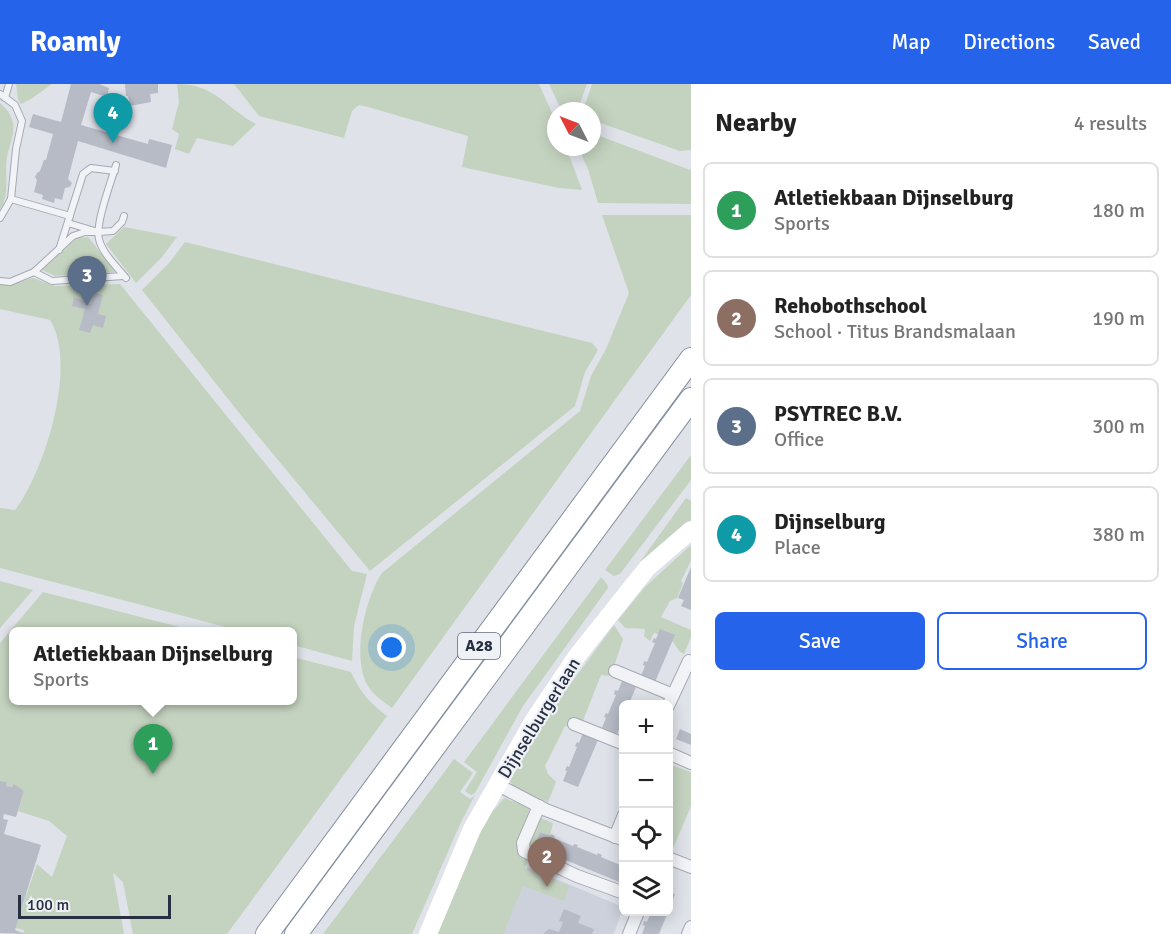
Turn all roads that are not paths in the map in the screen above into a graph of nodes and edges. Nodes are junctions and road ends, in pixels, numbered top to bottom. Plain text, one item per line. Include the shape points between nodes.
1 (9, 84) edge
2 (3, 96) edge
3 (11, 199) junction
4 (124, 216) dead end
5 (0, 218) edge
6 (69, 219) junction
7 (98, 232) junction
8 (59, 250) junction
9 (34, 272) junction
10 (0, 281) edge
11 (691, 358) edge
12 (691, 399) edge
13 (691, 531) edge
14 (690, 662) edge
15 (615, 671) dead end
16 (671, 700) edge
17 (574, 724) dead end
18 (619, 742) edge
19 (671, 754) edge
20 (691, 763) edge
21 (498, 785) junction
22 (539, 806) junction
23 (619, 838) edge
24 (673, 860) edge
25 (691, 867) edge
26 (619, 891) edge
27 (636, 916) edge
28 (691, 927) edge
29 (267, 934) edge
30 (296, 934) edge
31 (428, 934) edge
32 (629, 934) edge
33 (688, 934) edge

1 - 2 lane
2 - 3 lane via 15,105 22,121
3 - 5 lane
3 - 6 lane
4 - 7 lane via 113,231
6 - 7 lane
6 - 7 lane via 83,174 92,168 115,168
6 - 8 lane
7 - 8 lane via 73,237
7 - 9 lane via 102,247 125,277 52,281
8 - 9 lane
9 - 10 lane via 10,282
11 - 29 highway, A28
12 - 30 highway, A28
13 - 21 main road, Dijnselburgerlaan via 647,568 577,656 534,720
14 - 16 street
15 - 16 street
17 - 18 street
19 - 20 street
21 - 22 street
21 - 31 main road, Dijnselburgerlaan via 472,829
22 - 23 street
22 - 26 street via 523,843 524,851
24 - 25 street
27 - 32 street
28 - 33 street

